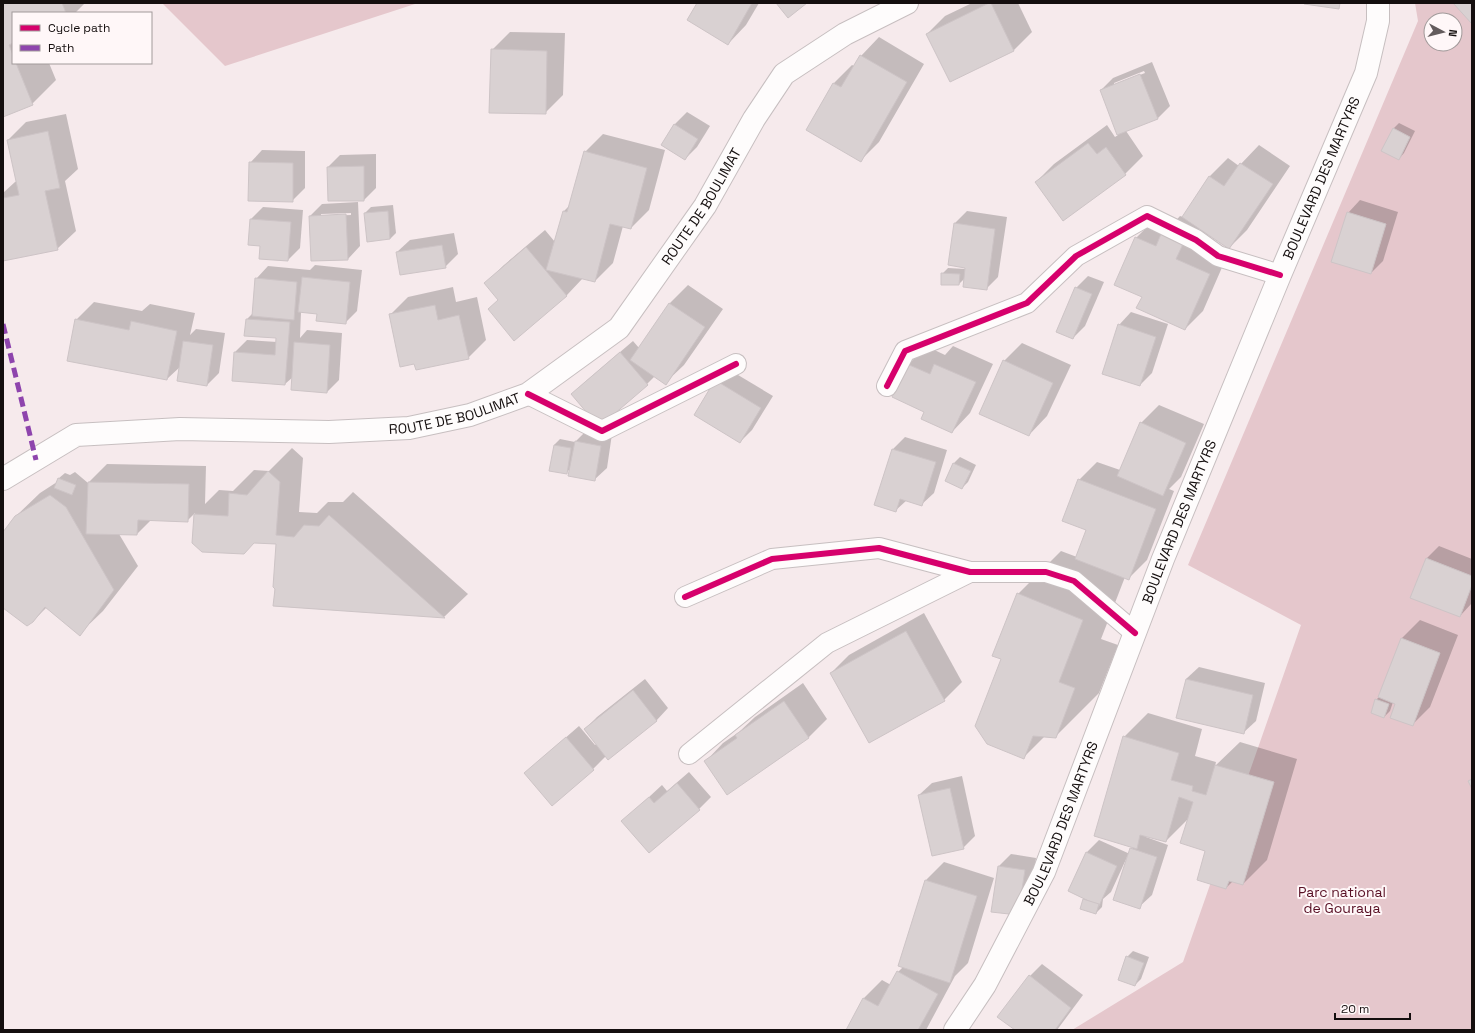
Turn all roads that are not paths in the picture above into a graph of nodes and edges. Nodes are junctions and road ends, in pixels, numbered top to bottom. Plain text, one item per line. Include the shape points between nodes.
1 (907, 3) edge
2 (1378, 3) edge
3 (1280, 275) junction
4 (736, 364) dead end
5 (886, 386) dead end
6 (528, 394) junction
7 (3, 480) edge
8 (970, 572) junction
9 (685, 597) dead end
10 (1135, 633) junction
11 (688, 754) dead end
12 (955, 1030) edge

1 - 6 main road, ROUTE DE BOULIMAT via 845,34 784,74 754,119 705,206 619,328
2 - 3 main road, BOULEVARD DES MARTYRS via 1378,22 1366,73
3 - 5 street via 1218,256 1196,240 1147,216 1076,256 1027,303 905,351
3 - 10 main road, BOULEVARD DES MARTYRS
4 - 6 street via 602,431
6 - 7 main road, ROUTE DE BOULIMAT via 470,415 409,428 329,432 180,429 76,435
8 - 9 street via 879,548 772,559
8 - 10 street via 1046,572 1074,581
8 - 11 street via 826,643
10 - 12 main road, BOULEVARD DES MARTYRS via 1044,872 985,985

